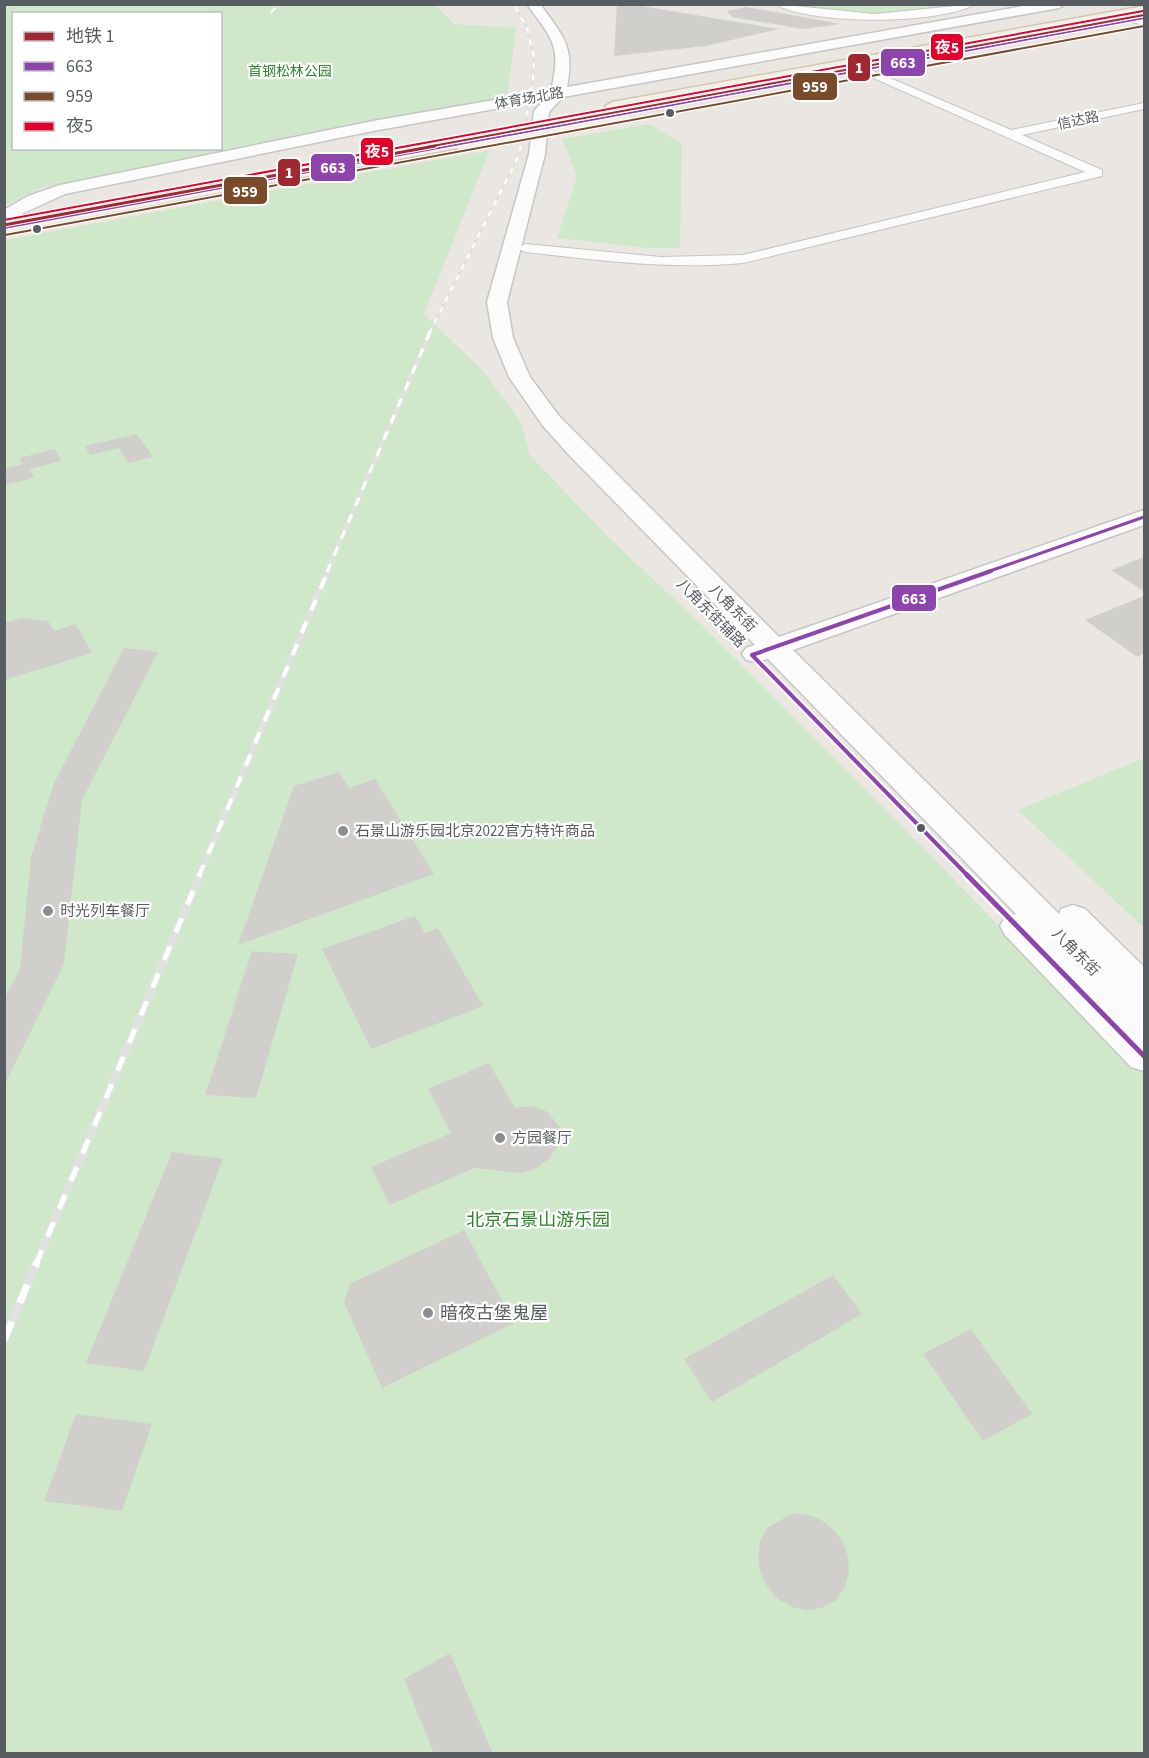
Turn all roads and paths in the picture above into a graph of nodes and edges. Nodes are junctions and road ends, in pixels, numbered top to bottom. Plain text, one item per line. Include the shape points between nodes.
1 (533, 4) edge
2 (779, 4) edge
3 (971, 4) edge
4 (1059, 4) edge
5 (929, 13) junction
6 (1142, 18) edge
7 (956, 23) junction
8 (864, 70) junction
9 (558, 93) junction
10 (1144, 106) edge
11 (618, 110) junction
12 (1011, 134) junction
13 (457, 140) junction
14 (537, 154) junction
15 (5, 217) edge
16 (4, 228) edge
17 (525, 248) junction
18 (1144, 517) edge
19 (772, 648) junction
20 (1144, 988) edge
21 (1144, 1021) edge
22 (1144, 1056) edge

1 - 9 street via 561,42 563,72
2 - 5 street via 838,14
3 - 5 street
4 - 7 street, 体育场北路
5 - 7 street
6 - 8 main road
6 - 11 main road
7 - 9 street, 体育场北路
8 - 11 main road
8 - 12 street
9 - 14 street, 八角东街 via 542,111
9 - 15 street, 体育场北路 via 60,190
10 - 12 street, 信达路
11 - 13 main road, bridge
12 - 17 street via 1097,173 743,259 712,263 651,260
13 - 15 main road
13 - 16 main road
14 - 17 street, 八角东街 via 548,173
14 - 19 street, 八角东街 via 497,302 503,338 520,377 551,421
17 - 19 street, 八角东街 via 513,298 518,337 543,389
18 - 19 street
19 - 20 street, 八角东街
19 - 21 street, 八角东街
19 - 22 street, 八角东街辅路

